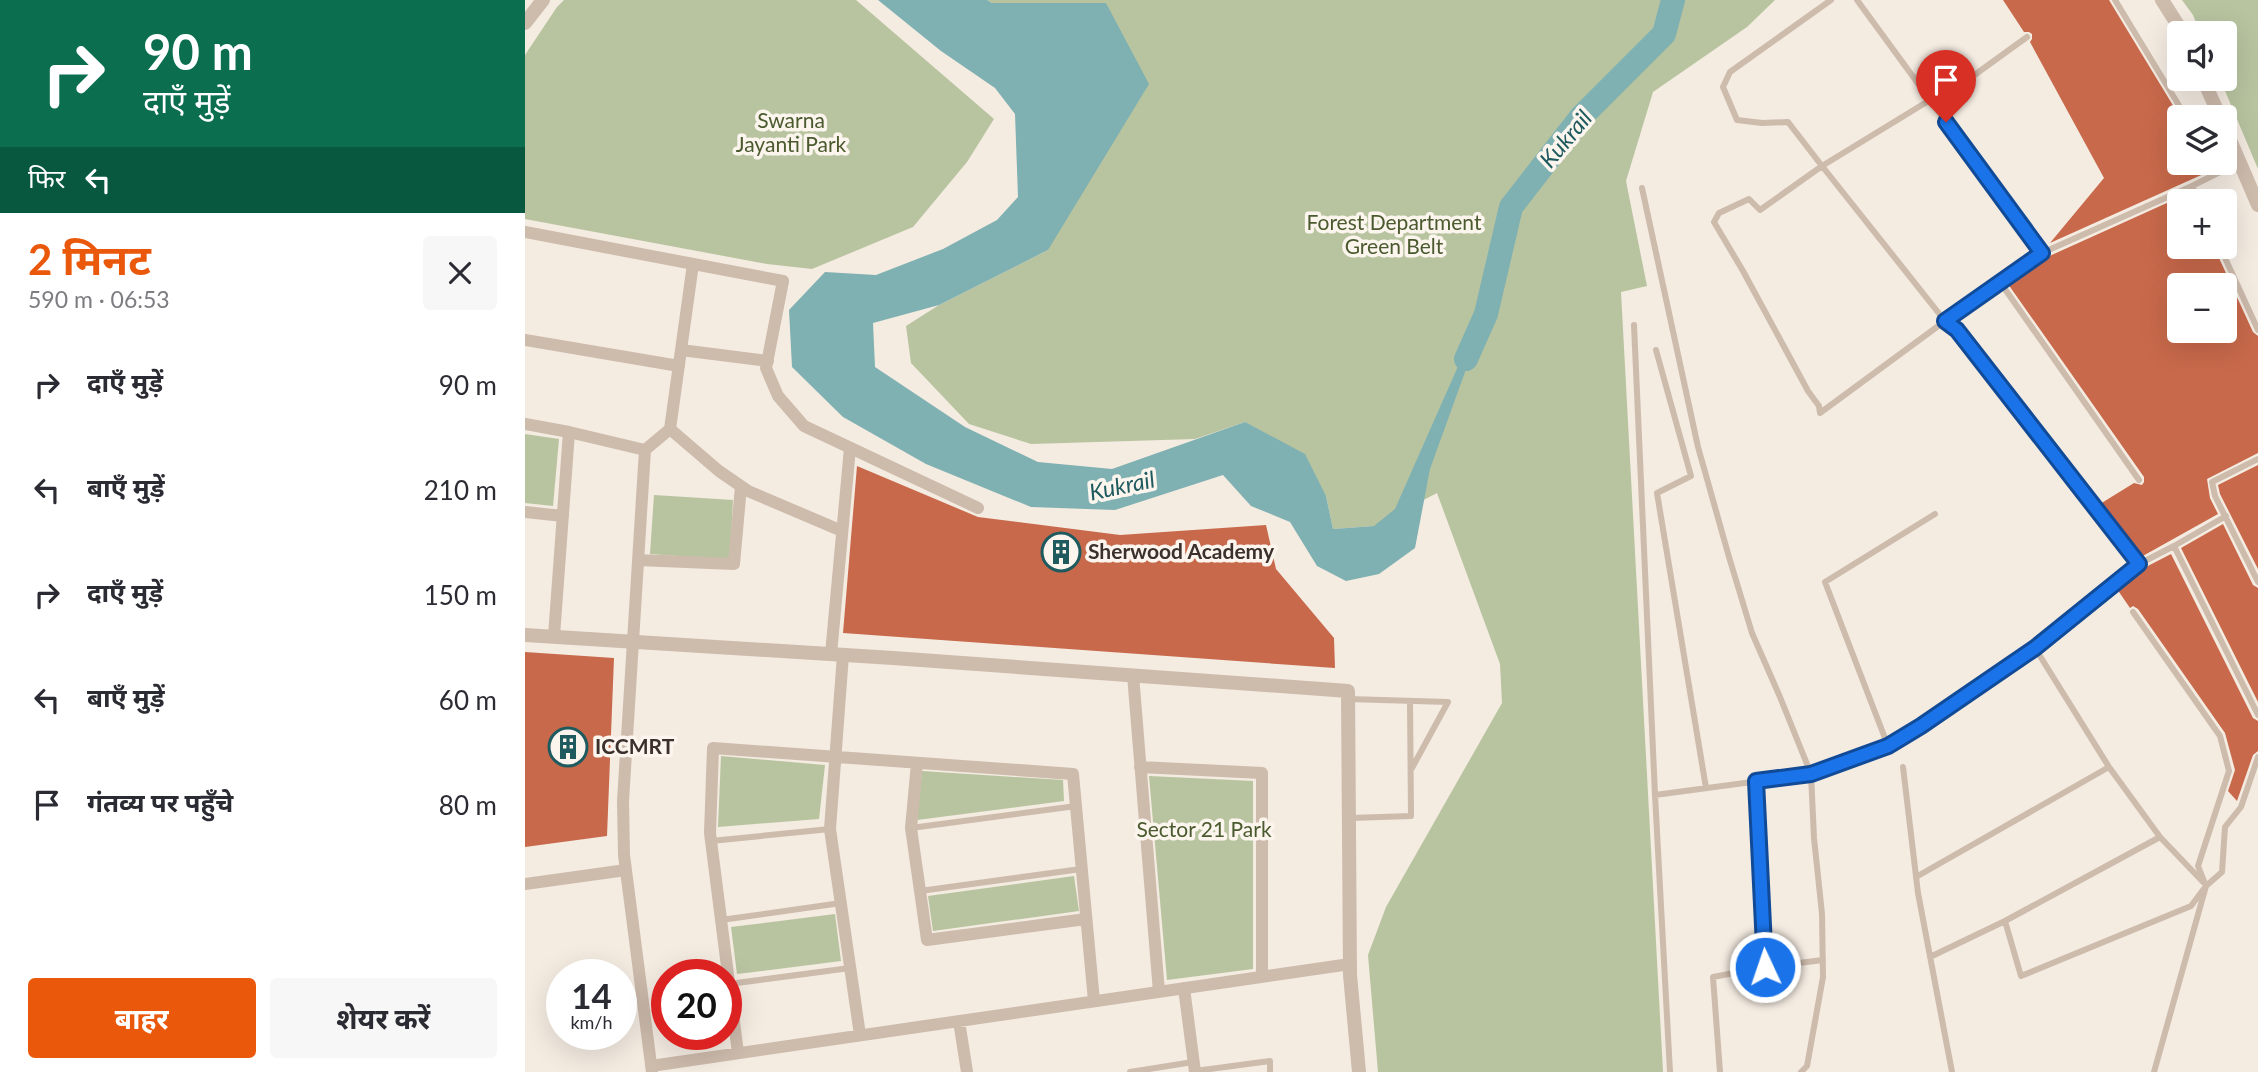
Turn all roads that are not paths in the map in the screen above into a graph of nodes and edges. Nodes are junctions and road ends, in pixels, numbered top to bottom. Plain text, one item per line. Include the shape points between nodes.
1 (543, 0) edge
2 (1831, 0) edge
3 (1857, 0) edge
4 (2115, 0) edge
5 (2162, 0) edge
6 (2175, 21) edge
7 (525, 23) edge
8 (2027, 37) dead end
9 (1930, 100) junction
10 (2179, 105) edge
11 (2237, 156) edge
12 (2240, 163) junction
13 (2237, 164) edge
14 (1822, 166) junction
15 (2214, 175) edge
16 (2192, 186) junction
17 (1642, 188) dead end
18 (2193, 189) edge
19 (2258, 205) edge
20 (525, 232) edge
21 (2042, 253) junction
22 (2225, 259) edge
23 (693, 264) junction
24 (2000, 282) junction
25 (1945, 321) junction
26 (1634, 325) dead end
27 (2258, 330) edge
28 (525, 340) edge
29 (681, 350) junction
30 (1656, 350) dead end
31 (768, 360) junction
32 (679, 366) junction
33 (525, 424) edge
34 (670, 429) junction
35 (569, 432) junction
36 (850, 448) junction
37 (645, 450) junction
38 (2258, 459) edge
39 (2139, 480) dead end
40 (741, 486) junction
41 (978, 508) dead end
42 (525, 512) edge
43 (1935, 514) dead end
44 (562, 516) junction
45 (2226, 516) junction
46 (842, 531) junction
47 (2174, 545) junction
48 (638, 560) junction
49 (2139, 564) junction
50 (2258, 582) edge
51 (2133, 612) dead end
52 (525, 635) edge
53 (554, 636) junction
54 (633, 641) junction
55 (2035, 648) junction
56 (837, 654) junction
57 (1133, 675) junction
58 (1348, 699) junction
59 (1410, 701) junction
60 (2258, 715) edge
61 (1888, 746) junction
62 (835, 757) junction
63 (2258, 757) edge
64 (917, 763) junction
65 (1140, 767) junction
66 (1903, 767) dead end
67 (2109, 767) junction
68 (1411, 769) junction
69 (1811, 774) junction
70 (1756, 781) junction
71 (1706, 788) junction
72 (1655, 794) junction
73 (1076, 806) junction
74 (1349, 818) junction
75 (911, 828) junction
76 (830, 829) junction
77 (2160, 837) junction
78 (711, 841) junction
79 (1082, 869) junction
80 (626, 870) junction
81 (1916, 877) junction
82 (525, 884) edge
83 (2206, 886) junction
84 (920, 891) junction
85 (841, 904) junction
86 (1086, 919) junction
87 (721, 920) junction
88 (2004, 921) junction
89 (1930, 957) junction
90 (726, 959) edge
91 (1823, 960) junction
92 (1350, 964) junction
93 (1765, 967) junction
94 (850, 968) junction
95 (1262, 976) junction
96 (742, 982) edge
97 (1184, 988) junction
98 (1159, 992) junction
99 (1094, 1001) junction
100 (959, 1021) junction
101 (860, 1035) junction
102 (738, 1050) edge
103 (738, 1053) junction
104 (1194, 1068) edge
105 (652, 1069) edge
106 (967, 1072) edge
107 (1132, 1072) edge
108 (1270, 1072) edge
109 (1359, 1072) edge
110 (1670, 1072) edge
111 (1720, 1072) edge
112 (1801, 1072) edge
113 (1952, 1072) edge
114 (2154, 1072) edge

1 - 7 street
2 - 14 lane via 1730,72 1723,86 1737,120 1788,122
3 - 9 lane
4 - 10 lane
5 - 6 street
8 - 9 lane via 1944,97
9 - 14 lane
9 - 21 lane
11 - 12 street
12 - 13 lane
12 - 19 street
14 - 25 lane
14 - 25 lane via 1760,210 1749,199 1719,214 1714,222 1820,414
15 - 16 lane
16 - 18 lane
16 - 21 lane
17 - 69 lane via 1698,447 1729,557 1752,633
20 - 23 street
21 - 24 lane
22 - 27 lane
23 - 29 street
23 - 31 street via 783,281
24 - 25 lane
24 - 39 lane
25 - 49 lane via 1957,330
26 - 72 lane
28 - 32 street
29 - 31 street
29 - 32 street
30 - 71 lane via 1691,476 1657,493
31 - 36 street via 766,368 778,396 804,426
32 - 34 street
33 - 35 street
34 - 37 street
34 - 40 street
35 - 37 street
35 - 44 street
36 - 41 street
36 - 46 street
37 - 48 street
38 - 45 lane via 2213,482
40 - 46 street
40 - 48 street via 734,564
42 - 44 street
43 - 61 lane via 1825,582
44 - 53 street
45 - 47 lane
45 - 50 lane
46 - 56 street
47 - 49 lane
47 - 60 lane
48 - 54 street
49 - 55 lane
51 - 83 lane via 2220,736 2229,771 2198,866
52 - 53 street
53 - 54 street
54 - 56 street
54 - 80 street via 623,801
55 - 61 lane
55 - 67 lane
56 - 57 street
56 - 62 street
57 - 58 street via 1348,691
57 - 65 street
58 - 59 lane
58 - 74 street
59 - 68 lane
59 - 68 lane via 1448,702
61 - 69 lane
62 - 64 street
62 - 76 street
62 - 78 street via 713,748
63 - 83 lane via 2241,807 2225,827 2222,872
64 - 73 street via 1073,774
64 - 75 street
65 - 95 street via 1262,773
65 - 98 street
66 - 81 lane
67 - 77 lane
67 - 81 lane
68 - 74 lane via 1411,816
69 - 70 lane
69 - 91 lane
70 - 71 lane
70 - 93 lane
71 - 72 lane
72 - 110 lane
73 - 75 lane
73 - 79 street
74 - 92 street
75 - 84 street
76 - 78 lane
76 - 85 street
77 - 83 lane
77 - 88 lane
78 - 87 street
79 - 84 lane
79 - 86 street
80 - 82 street
80 - 105 street
81 - 89 lane
83 - 88 lane via 2191,906 2021,976
83 - 114 lane
84 - 86 street via 927,940
85 - 87 lane
85 - 94 street
86 - 99 street
87 - 90 street
88 - 89 lane
89 - 113 lane
91 - 93 lane
91 - 112 lane via 1807,1066
92 - 95 street
92 - 109 street
93 - 111 lane via 1713,977
94 - 96 lane
94 - 101 street
95 - 97 street
97 - 98 street
97 - 104 street
98 - 99 street
99 - 100 street
100 - 101 street
100 - 106 street
101 - 103 street
102 - 103 street
103 - 105 street
104 - 107 lane
104 - 108 lane via 1269,1061

